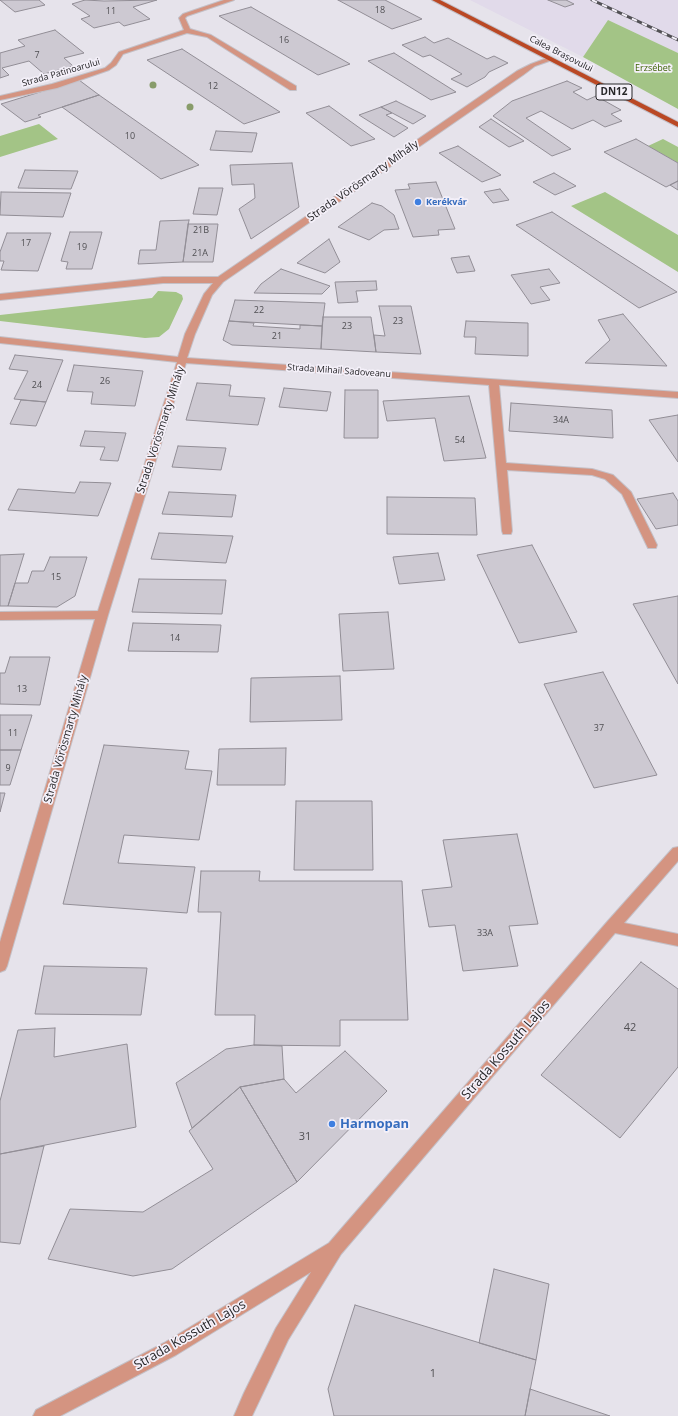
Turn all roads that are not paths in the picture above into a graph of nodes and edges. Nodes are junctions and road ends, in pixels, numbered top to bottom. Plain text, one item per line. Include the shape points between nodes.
1 (231, 0) edge
2 (435, 0) edge
3 (186, 31) junction
4 (550, 59) junction
5 (293, 88) dead end
6 (0, 98) edge
7 (678, 125) edge
8 (220, 280) junction
9 (0, 297) edge
10 (0, 340) edge
11 (183, 360) junction
12 (494, 382) junction
13 (678, 395) edge
14 (501, 466) junction
15 (507, 531) dead end
16 (652, 545) dead end
17 (102, 615) junction
18 (0, 616) edge
19 (678, 852) edge
20 (612, 926) junction
21 (678, 940) edge
22 (0, 966) edge
23 (335, 1248) junction
24 (42, 1416) edge
25 (243, 1416) edge

1 - 3 street via 185,15 182,18 187,27
2 - 4 main road, Calea Brașovului / DN12
3 - 5 street, Strada Patinoarului via 209,36
3 - 6 street, Strada Patinoarului via 121,53 114,64 97,73 20,95
4 - 7 main road, Calea Brașovului / DN12
4 - 8 street, Strada Vörösmarty Mihály via 520,73
8 - 9 street via 163,280
8 - 11 street, Strada Vörösmarty Mihály via 208,294 190,334
10 - 11 street, Strada Mihail Sadoveanu
11 - 12 street, Strada Mihail Sadoveanu
11 - 17 street, Strada Vörösmarty Mihály
12 - 13 street, Strada Mihail Sadoveanu
12 - 14 street
14 - 15 street
14 - 16 street via 592,472 609,477 626,492
17 - 18 street
17 - 22 street, Strada Vörösmarty Mihály
19 - 20 street, Strada Kossuth Lajos
20 - 21 street
20 - 23 street, Strada Kossuth Lajos
23 - 24 street, Strada Kossuth Lajos via 170,1349
23 - 25 street, Strada Kossuth Lajos via 282,1334

